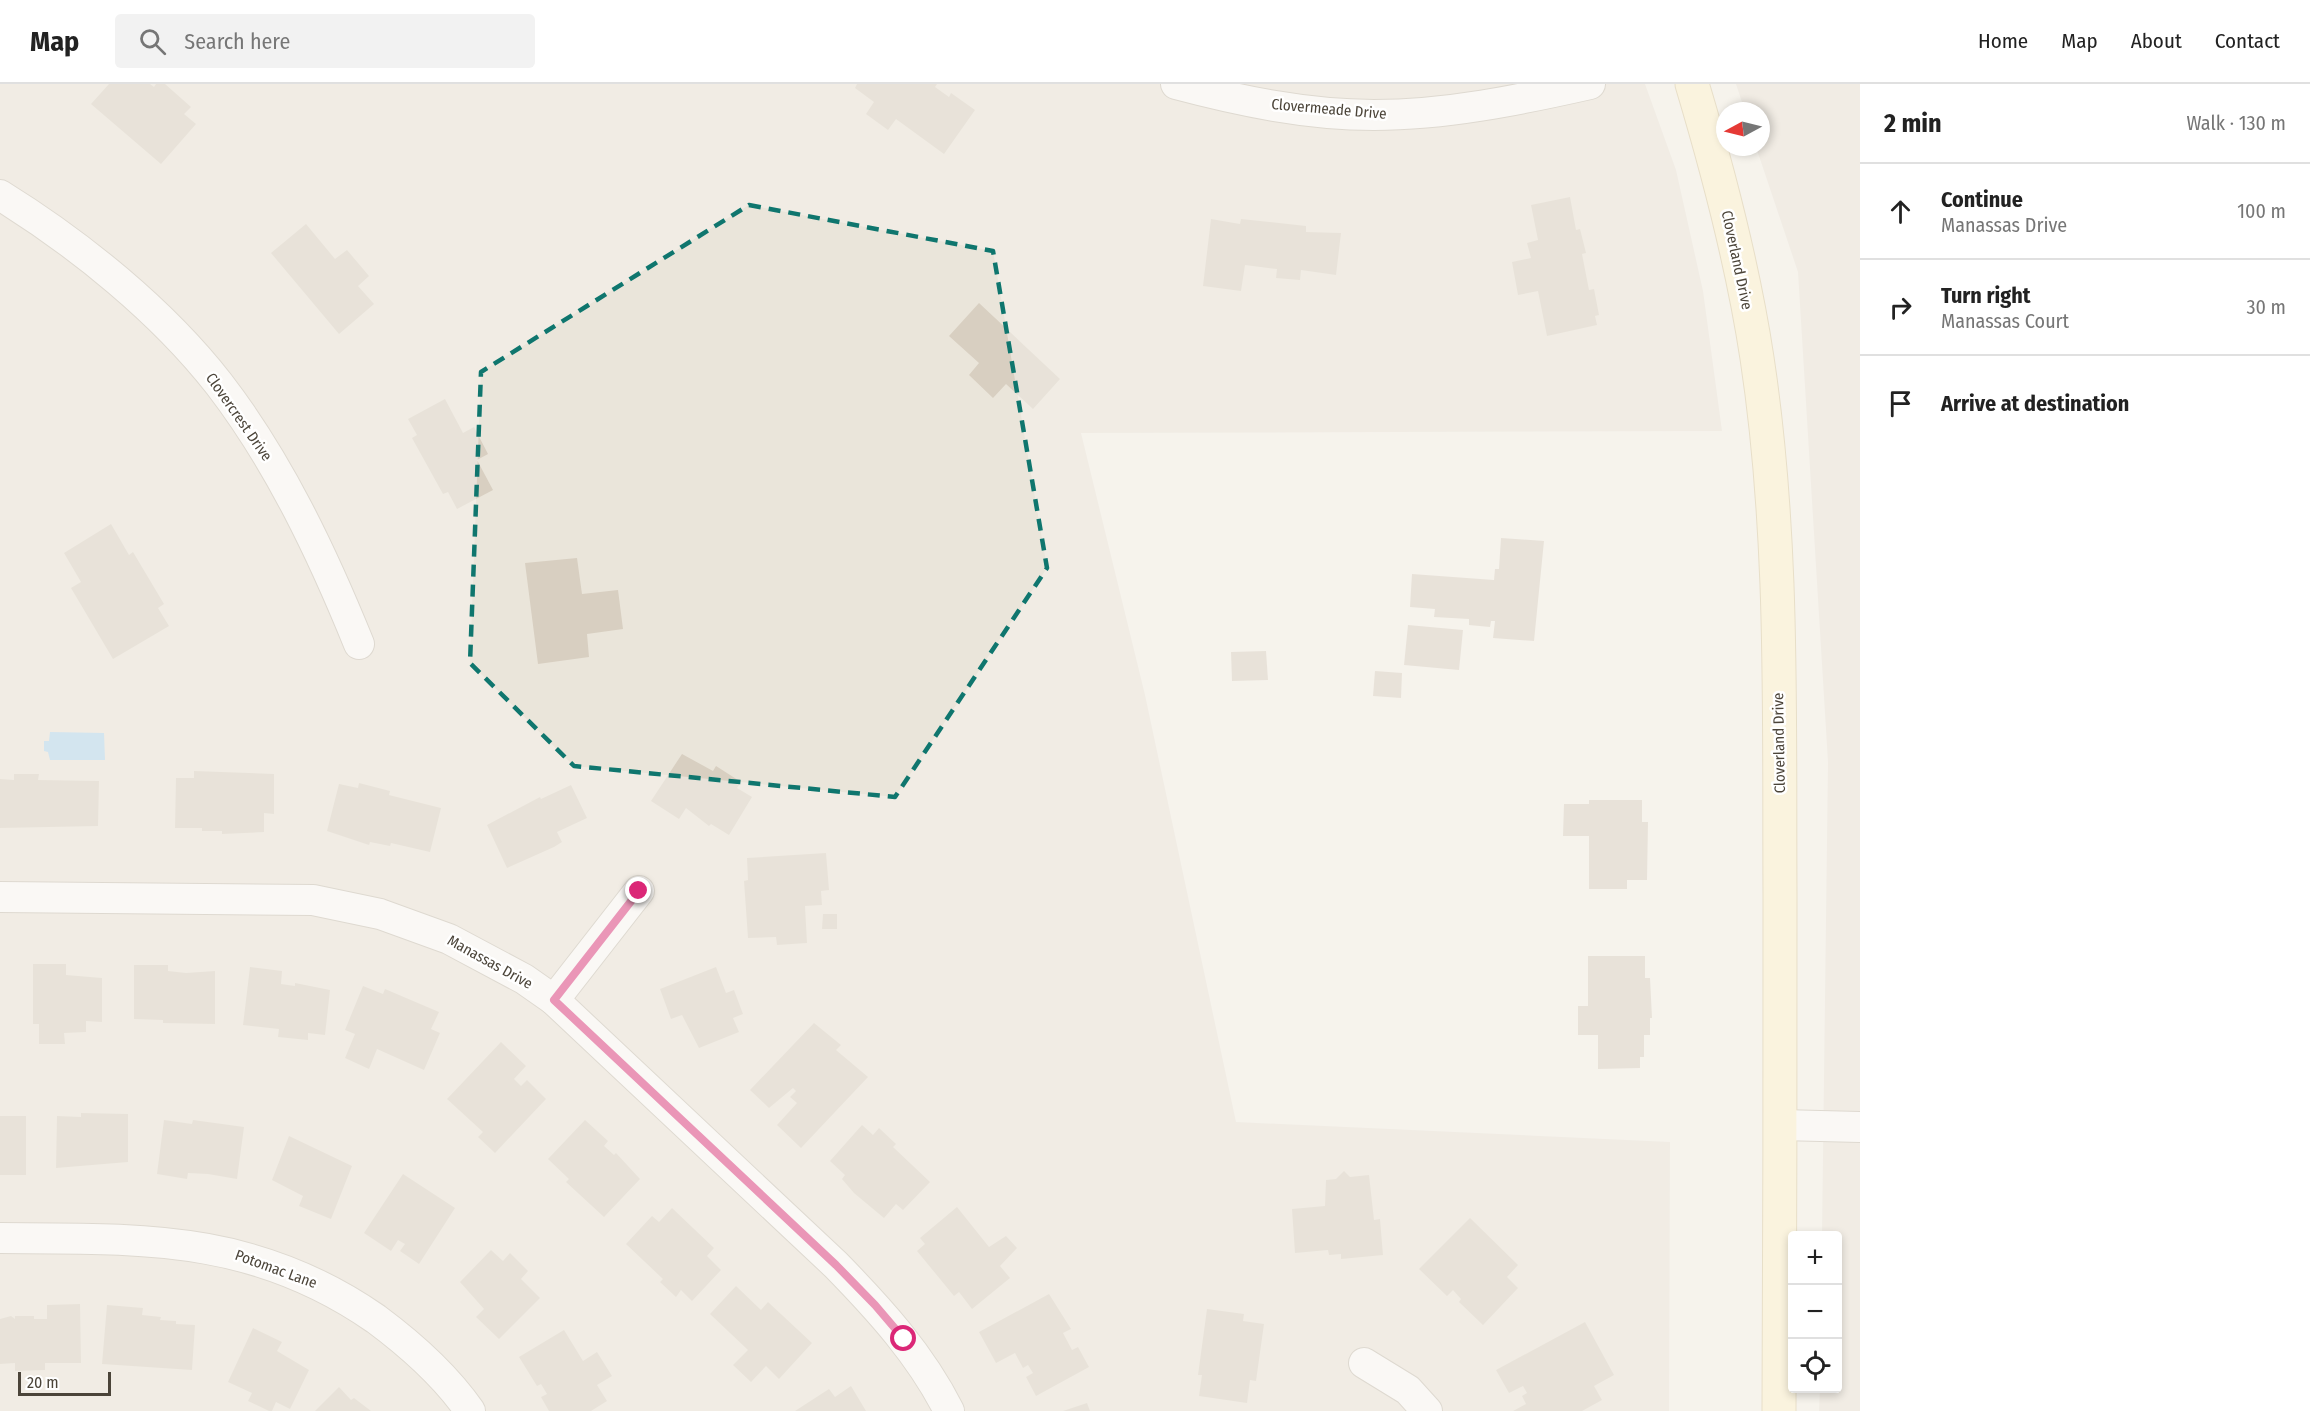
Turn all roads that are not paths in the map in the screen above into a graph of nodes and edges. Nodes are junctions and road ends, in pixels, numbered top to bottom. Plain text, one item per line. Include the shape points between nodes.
1 (1176, 84) edge
2 (1590, 84) edge
3 (1692, 84) edge
4 (0, 195) edge
5 (359, 644) dead end
6 (639, 891) dead end
7 (0, 897) edge
8 (554, 1000) junction
9 (1781, 1125) junction
10 (1860, 1127) edge
11 (0, 1238) edge
12 (1364, 1363) dead end
13 (470, 1411) edge
14 (949, 1411) edge
15 (1427, 1411) edge
16 (1779, 1411) edge

1 - 2 street, Clovermeade Drive via 1290,108 1372,115 1441,111
3 - 9 main road, Cloverland Drive via 1738,258 1757,359 1773,518 1780,744
4 - 5 street, Clovercrest Drive via 50,228 131,293 218,383 277,472 323,560
6 - 8 street
7 - 8 street, Manassas Drive via 313,900 388,916 449,939 524,979
8 - 14 street, Manassas Drive via 875,1305 904,1339
9 - 10 street
9 - 16 main road, Cloverland Drive
11 - 13 street, Potomac Lane via 171,1242 234,1252 266,1262 323,1287 389,1329 418,1352
12 - 15 street via 1408,1390

